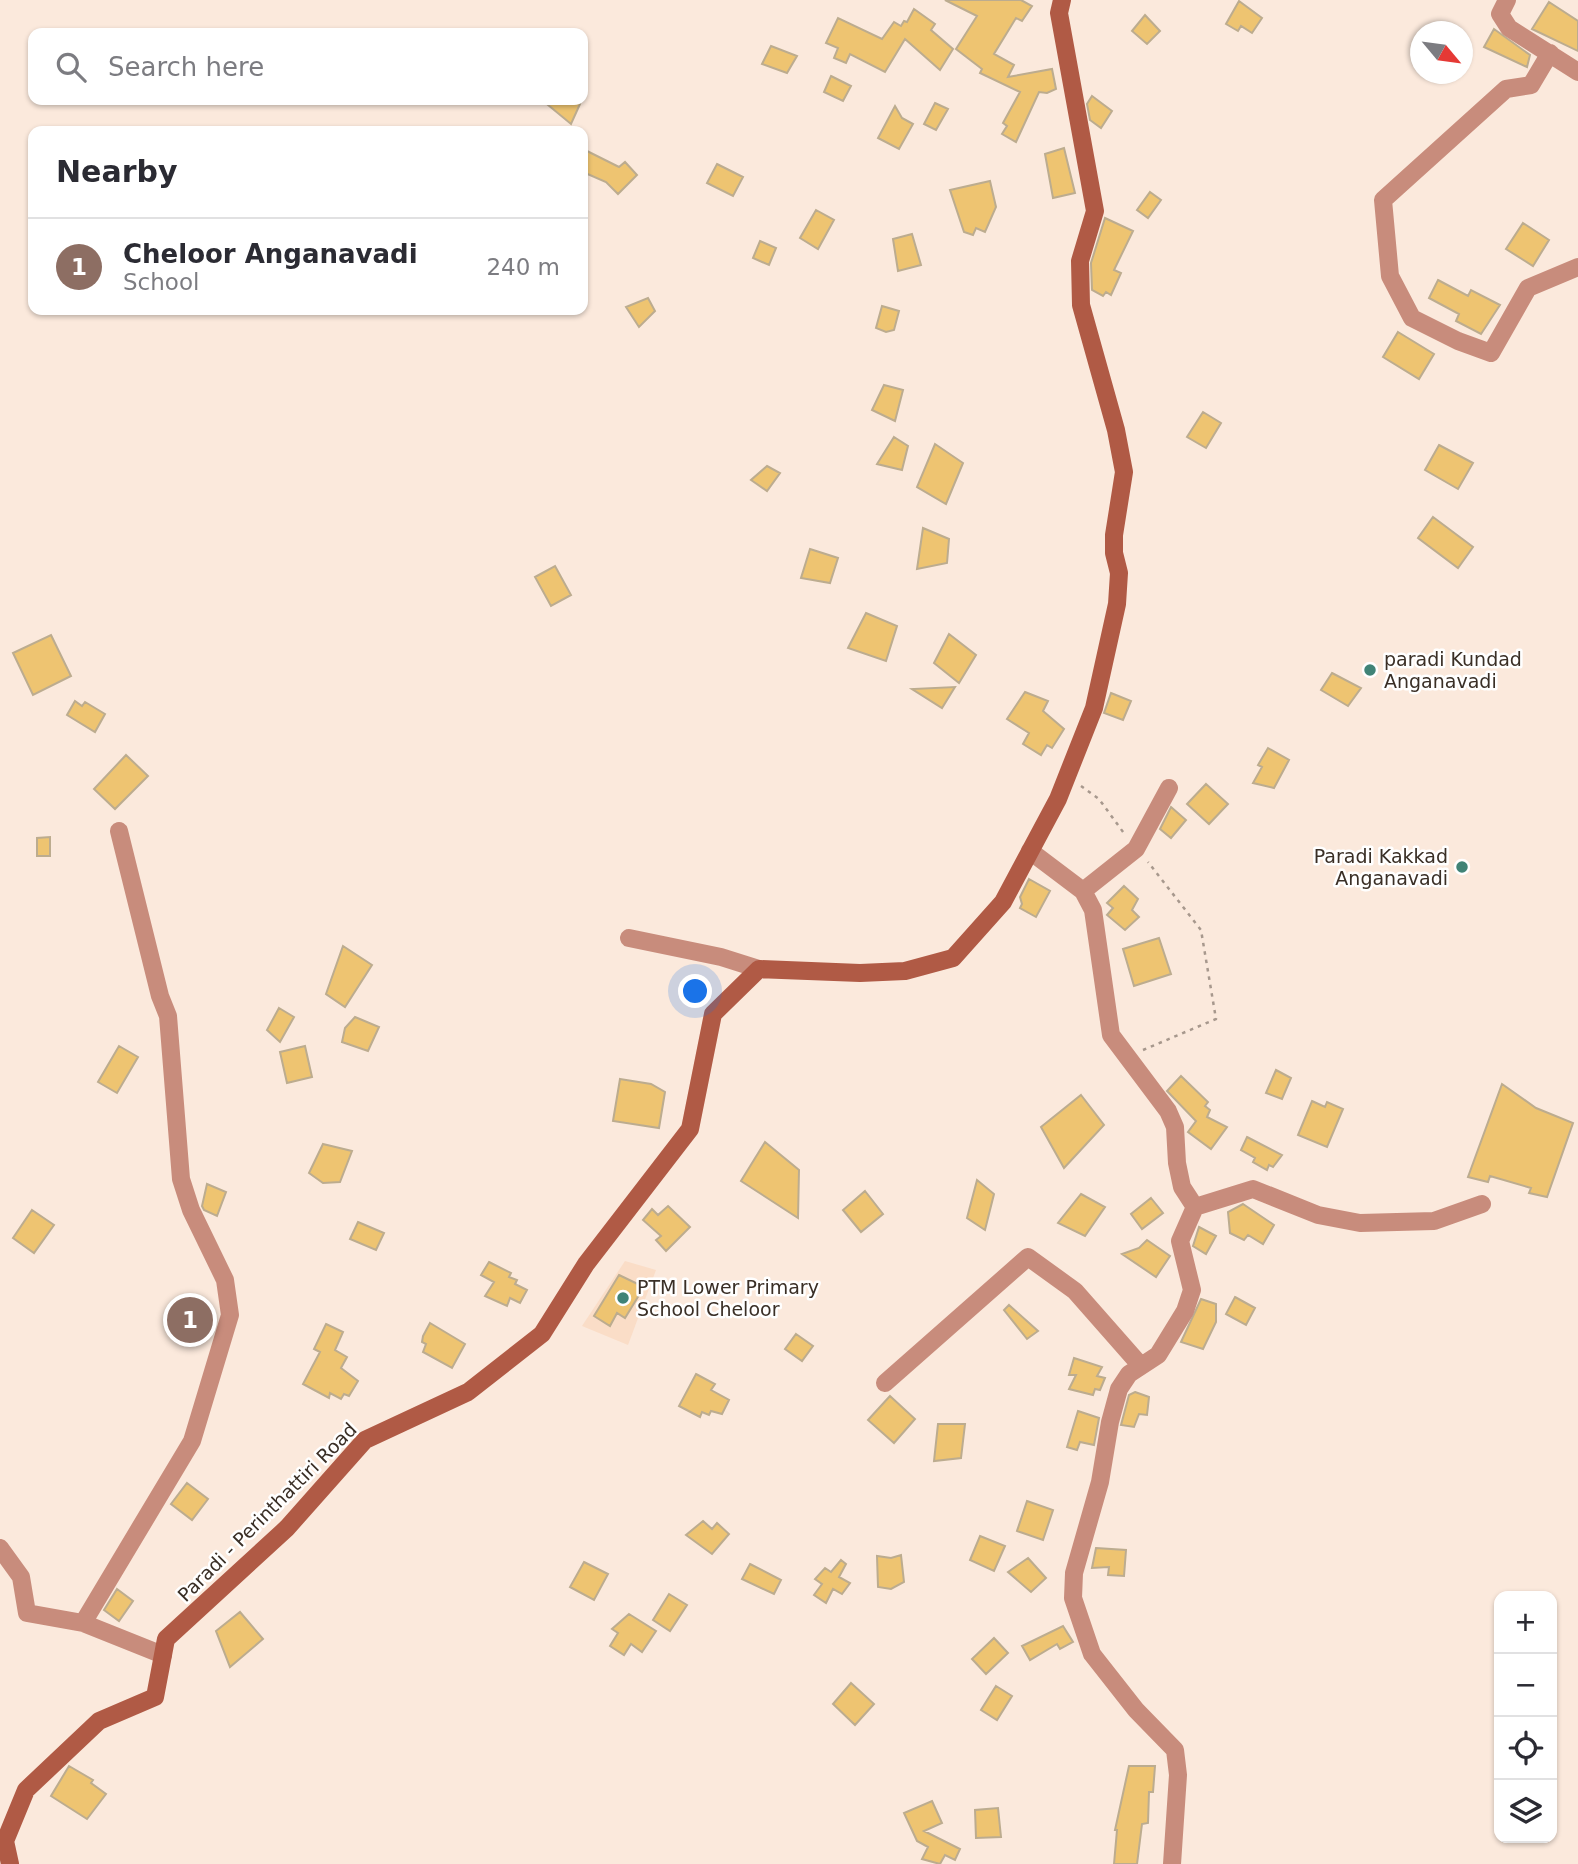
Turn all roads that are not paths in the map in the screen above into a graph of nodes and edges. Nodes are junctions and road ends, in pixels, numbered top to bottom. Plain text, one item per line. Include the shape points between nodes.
1 (1062, 0) edge
2 (1507, 0) edge
3 (1550, 53) junction
4 (1578, 72) edge
5 (1578, 267) edge
6 (1169, 788) dead end
7 (119, 831) dead end
8 (1030, 851) junction
9 (1083, 891) junction
10 (629, 938) dead end
11 (759, 969) junction
12 (1482, 1204) dead end
13 (1195, 1207) junction
14 (1141, 1366) junction
15 (885, 1383) dead end
16 (0, 1548) edge
17 (83, 1623) junction
18 (163, 1656) junction
19 (10, 1864) edge
20 (1172, 1864) edge

1 - 8 main road via 1059,13 1095,211 1080,261 1081,305 1124,472 1114,535 1117,604 1094,708 1068,776
2 - 3 street via 1500,14 1504,22
3 - 4 street
3 - 5 street via 1531,85 1506,89 1383,200 1390,276 1412,318 1491,353 1528,288
6 - 9 street via 1136,849
7 - 17 street via 168,1016 181,1179 225,1280 230,1315 192,1441
8 - 9 street
8 - 11 main road via 1003,902 953,958 905,971
9 - 13 street via 1093,910 1111,1035 1168,1111 1175,1127 1182,1187
10 - 11 street
11 - 18 main road, Paradi - Perinthattiri Road via 713,1013 690,1129 586,1264 542,1334 468,1392 365,1440 287,1528 166,1639
12 - 13 street via 1434,1221 1360,1223 1318,1215 1253,1189
13 - 14 street via 1180,1241 1192,1290 1172,1335 1158,1355
14 - 15 street via 1075,1290 1028,1258
14 - 20 street via 1129,1374 1116,1400 1100,1482 1074,1573 1073,1598 1092,1654 1175,1750 1178,1775
16 - 17 street via 20,1577 27,1613
17 - 18 street
18 - 19 main road, Paradi - Perinthattiri Road via 155,1697 99,1721 26,1790 5,1841

